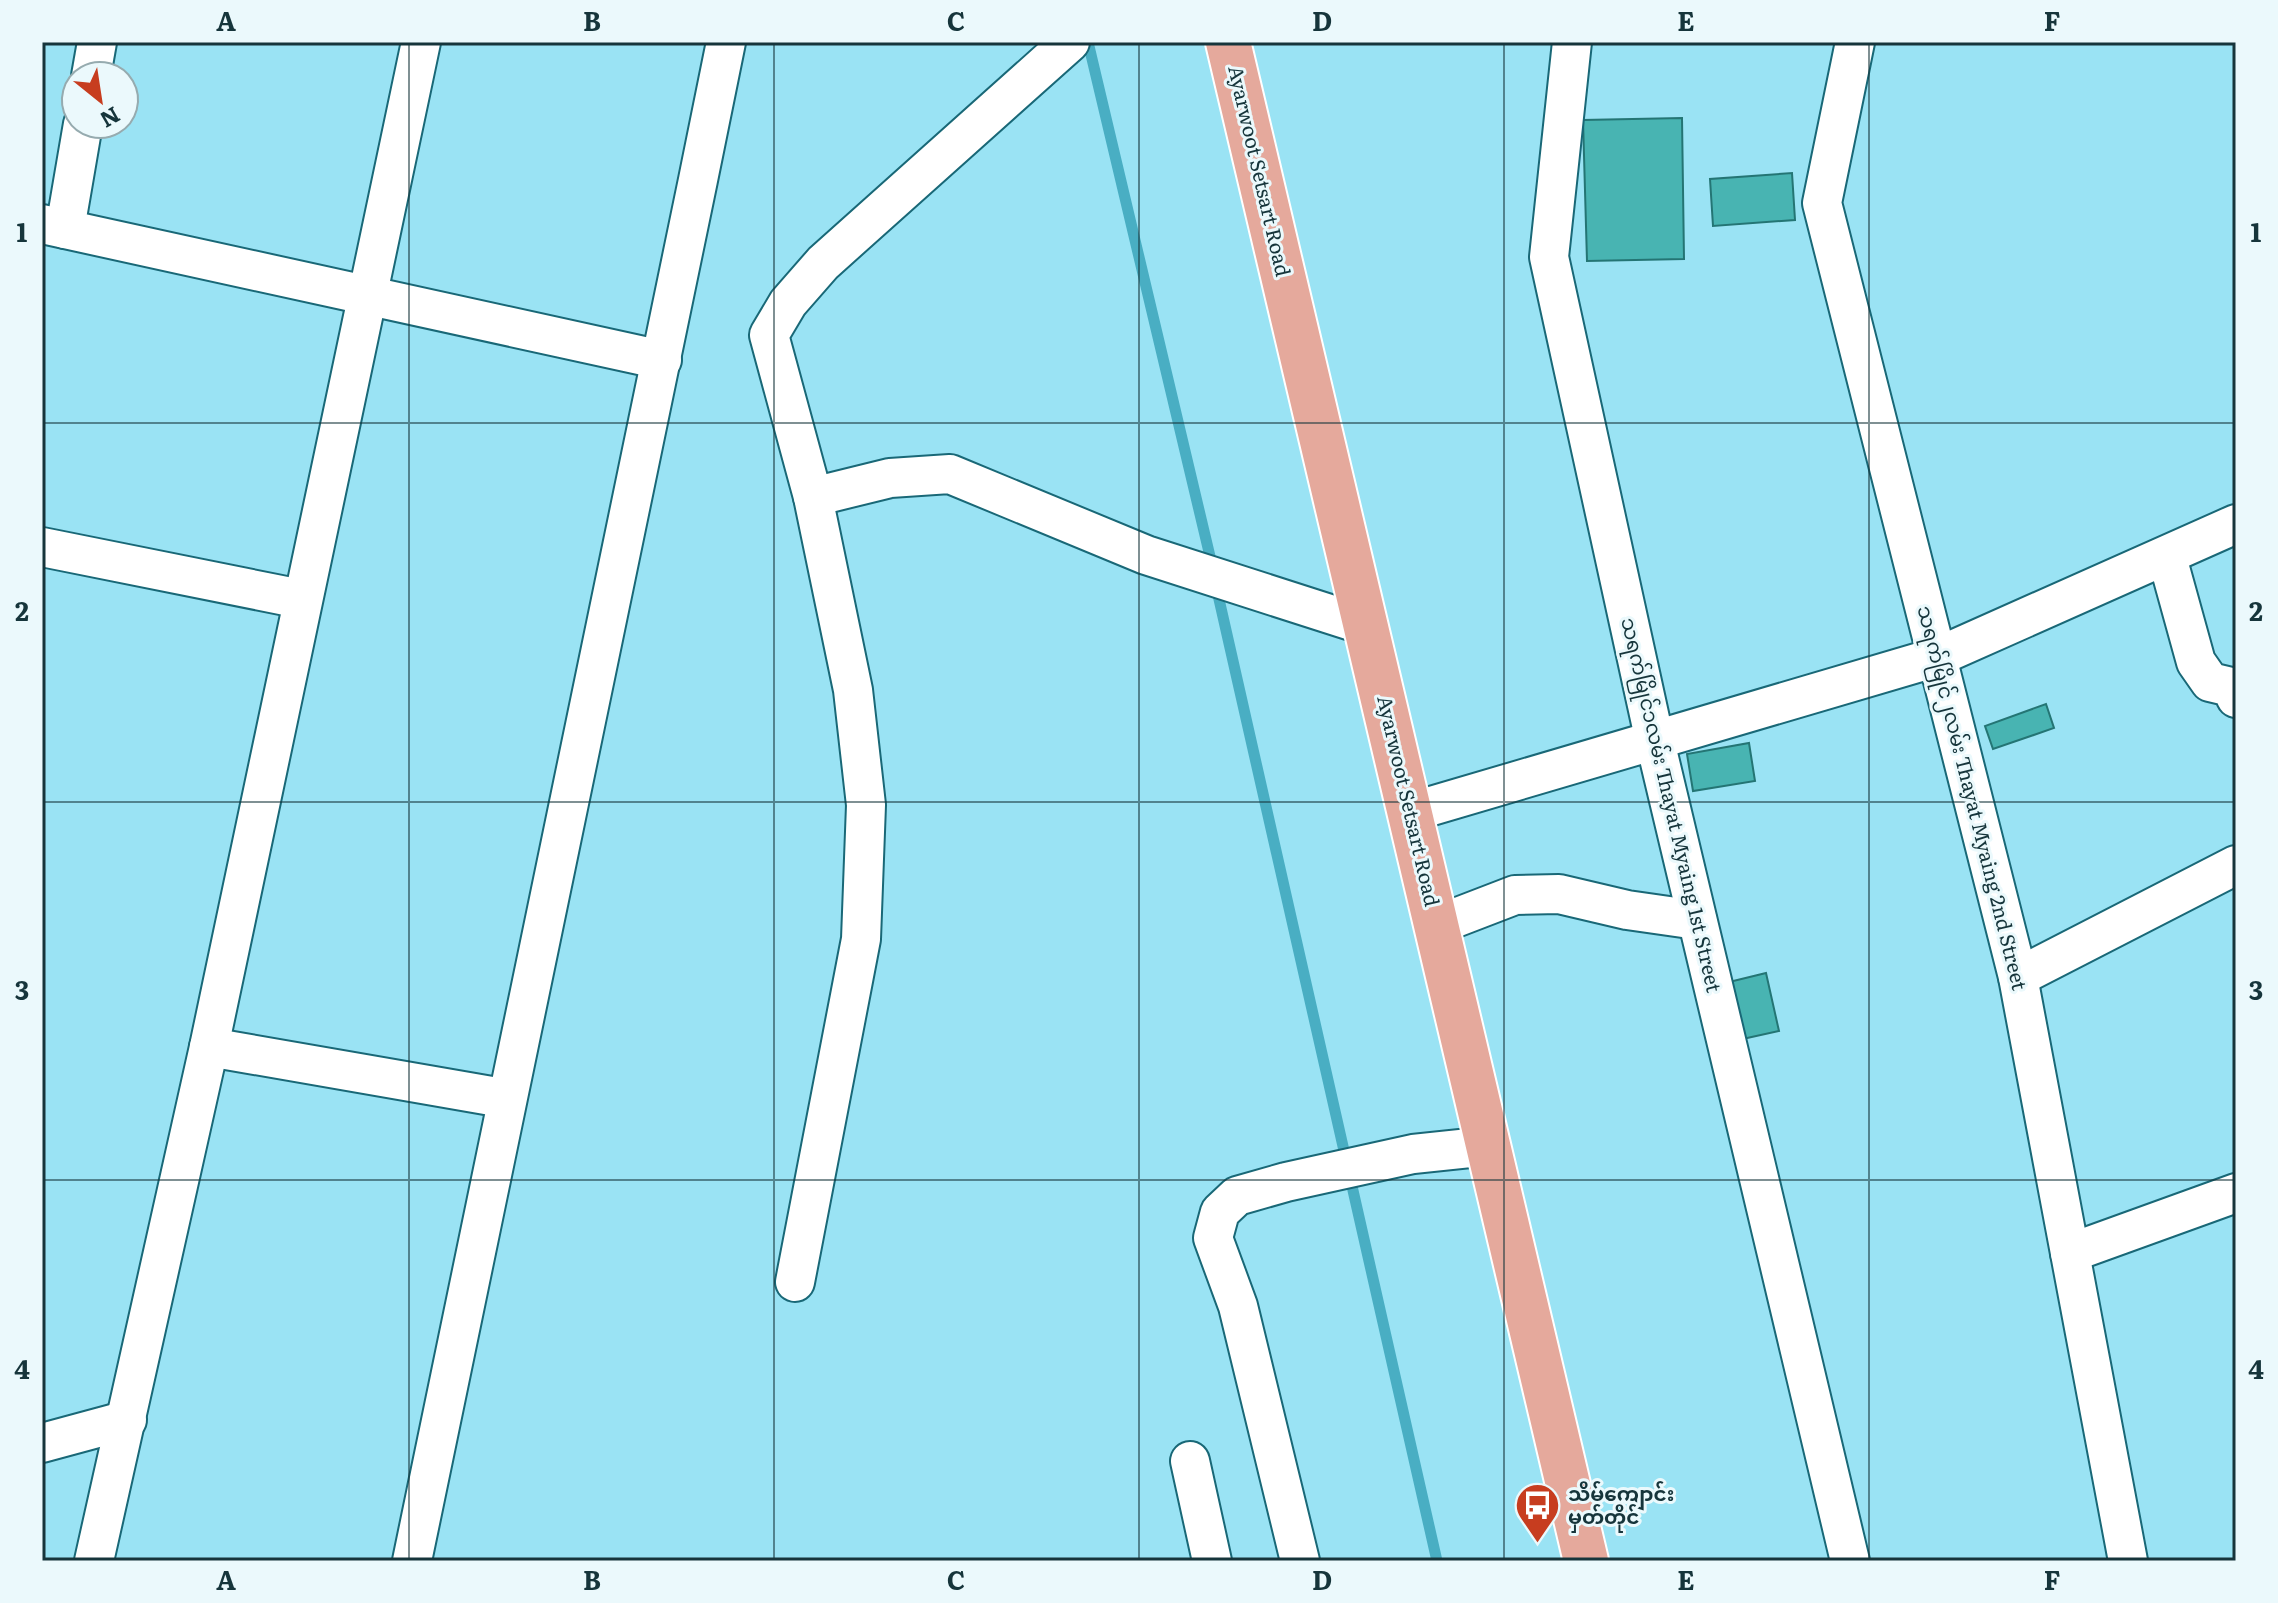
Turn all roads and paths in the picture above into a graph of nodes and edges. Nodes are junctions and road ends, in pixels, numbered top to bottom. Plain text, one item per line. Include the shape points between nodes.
1 (421, 42) edge
2 (726, 42) edge
3 (1070, 42) edge
4 (1228, 42) edge
5 (1572, 42) edge
6 (1855, 42) edge
7 (78, 140) edge
8 (53, 227) edge
9 (367, 297) junction
10 (662, 360) junction
11 (813, 497) junction
12 (2236, 524) edge
13 (42, 547) edge
14 (2167, 557) junction
15 (301, 599) junction
16 (1367, 626) junction
17 (1937, 657) junction
18 (2236, 698) edge
19 (1654, 737) junction
20 (1411, 812) junction
21 (2236, 865) edge
22 (1697, 920) junction
23 (1437, 925) junction
24 (2018, 977) junction
25 (209, 1047) junction
26 (503, 1098) junction
27 (1489, 1146) junction
28 (2236, 1193) edge
29 (2070, 1253) junction
30 (795, 1282) dead end
31 (127, 1420) junction
32 (42, 1443) edge
33 (1190, 1461) dead end
34 (94, 1561) edge
35 (412, 1561) edge
36 (1212, 1561) edge
37 (1300, 1561) edge
38 (1586, 1561) edge
39 (1850, 1561) edge
40 (2128, 1561) edge

1 - 9 street
2 - 10 street
3 - 11 street via 833,254 788,303 769,335
4 - 16 main road, Ayarwoot Setsart Road
5 - 19 street, သရက်မြိုင်၁လမ်း Thayat Myaing 1st Street via 1549,257
6 - 17 street, သရက်မြိုင်၂လမ်း Thayat Myaing 2nd Street via 1822,203
7 - 8 street
8 - 9 street
9 - 10 street
9 - 15 street
10 - 26 street
11 - 16 street via 890,478 950,474 1146,555
11 - 30 street via 853,690 866,805 861,939
12 - 14 street
13 - 15 street
14 - 17 street
14 - 18 street via 2196,662 2210,682 2231,687
15 - 25 street
16 - 20 main road, Ayarwoot Setsart Road
17 - 19 street
17 - 24 street, သရက်မြိုင်၂လမ်း Thayat Myaing 2nd Street
19 - 20 street
19 - 22 street, သရက်မြိုင်၁လမ်း Thayat Myaing 1st Street
20 - 23 main road, Ayarwoot Setsart Road
21 - 24 street
22 - 23 street via 1559,894 1515,895
22 - 39 street, သရက်မြိုင်၁လမ်း Thayat Myaing 1st Street
23 - 27 main road, Ayarwoot Setsart Road
24 - 29 street, သရက်မြိုင်၂လမ်း Thayat Myaing 2nd Street
25 - 26 street
25 - 31 street
26 - 35 street
27 - 37 street via 1413,1154 1286,1182 1237,1196 1220,1212 1213,1238 1238,1306
27 - 38 main road, Ayarwoot Setsart Road
28 - 29 street
29 - 40 street, သရက်မြိုင်၂လမ်း Thayat Myaing 2nd Street
31 - 32 street
31 - 34 street
33 - 36 street

